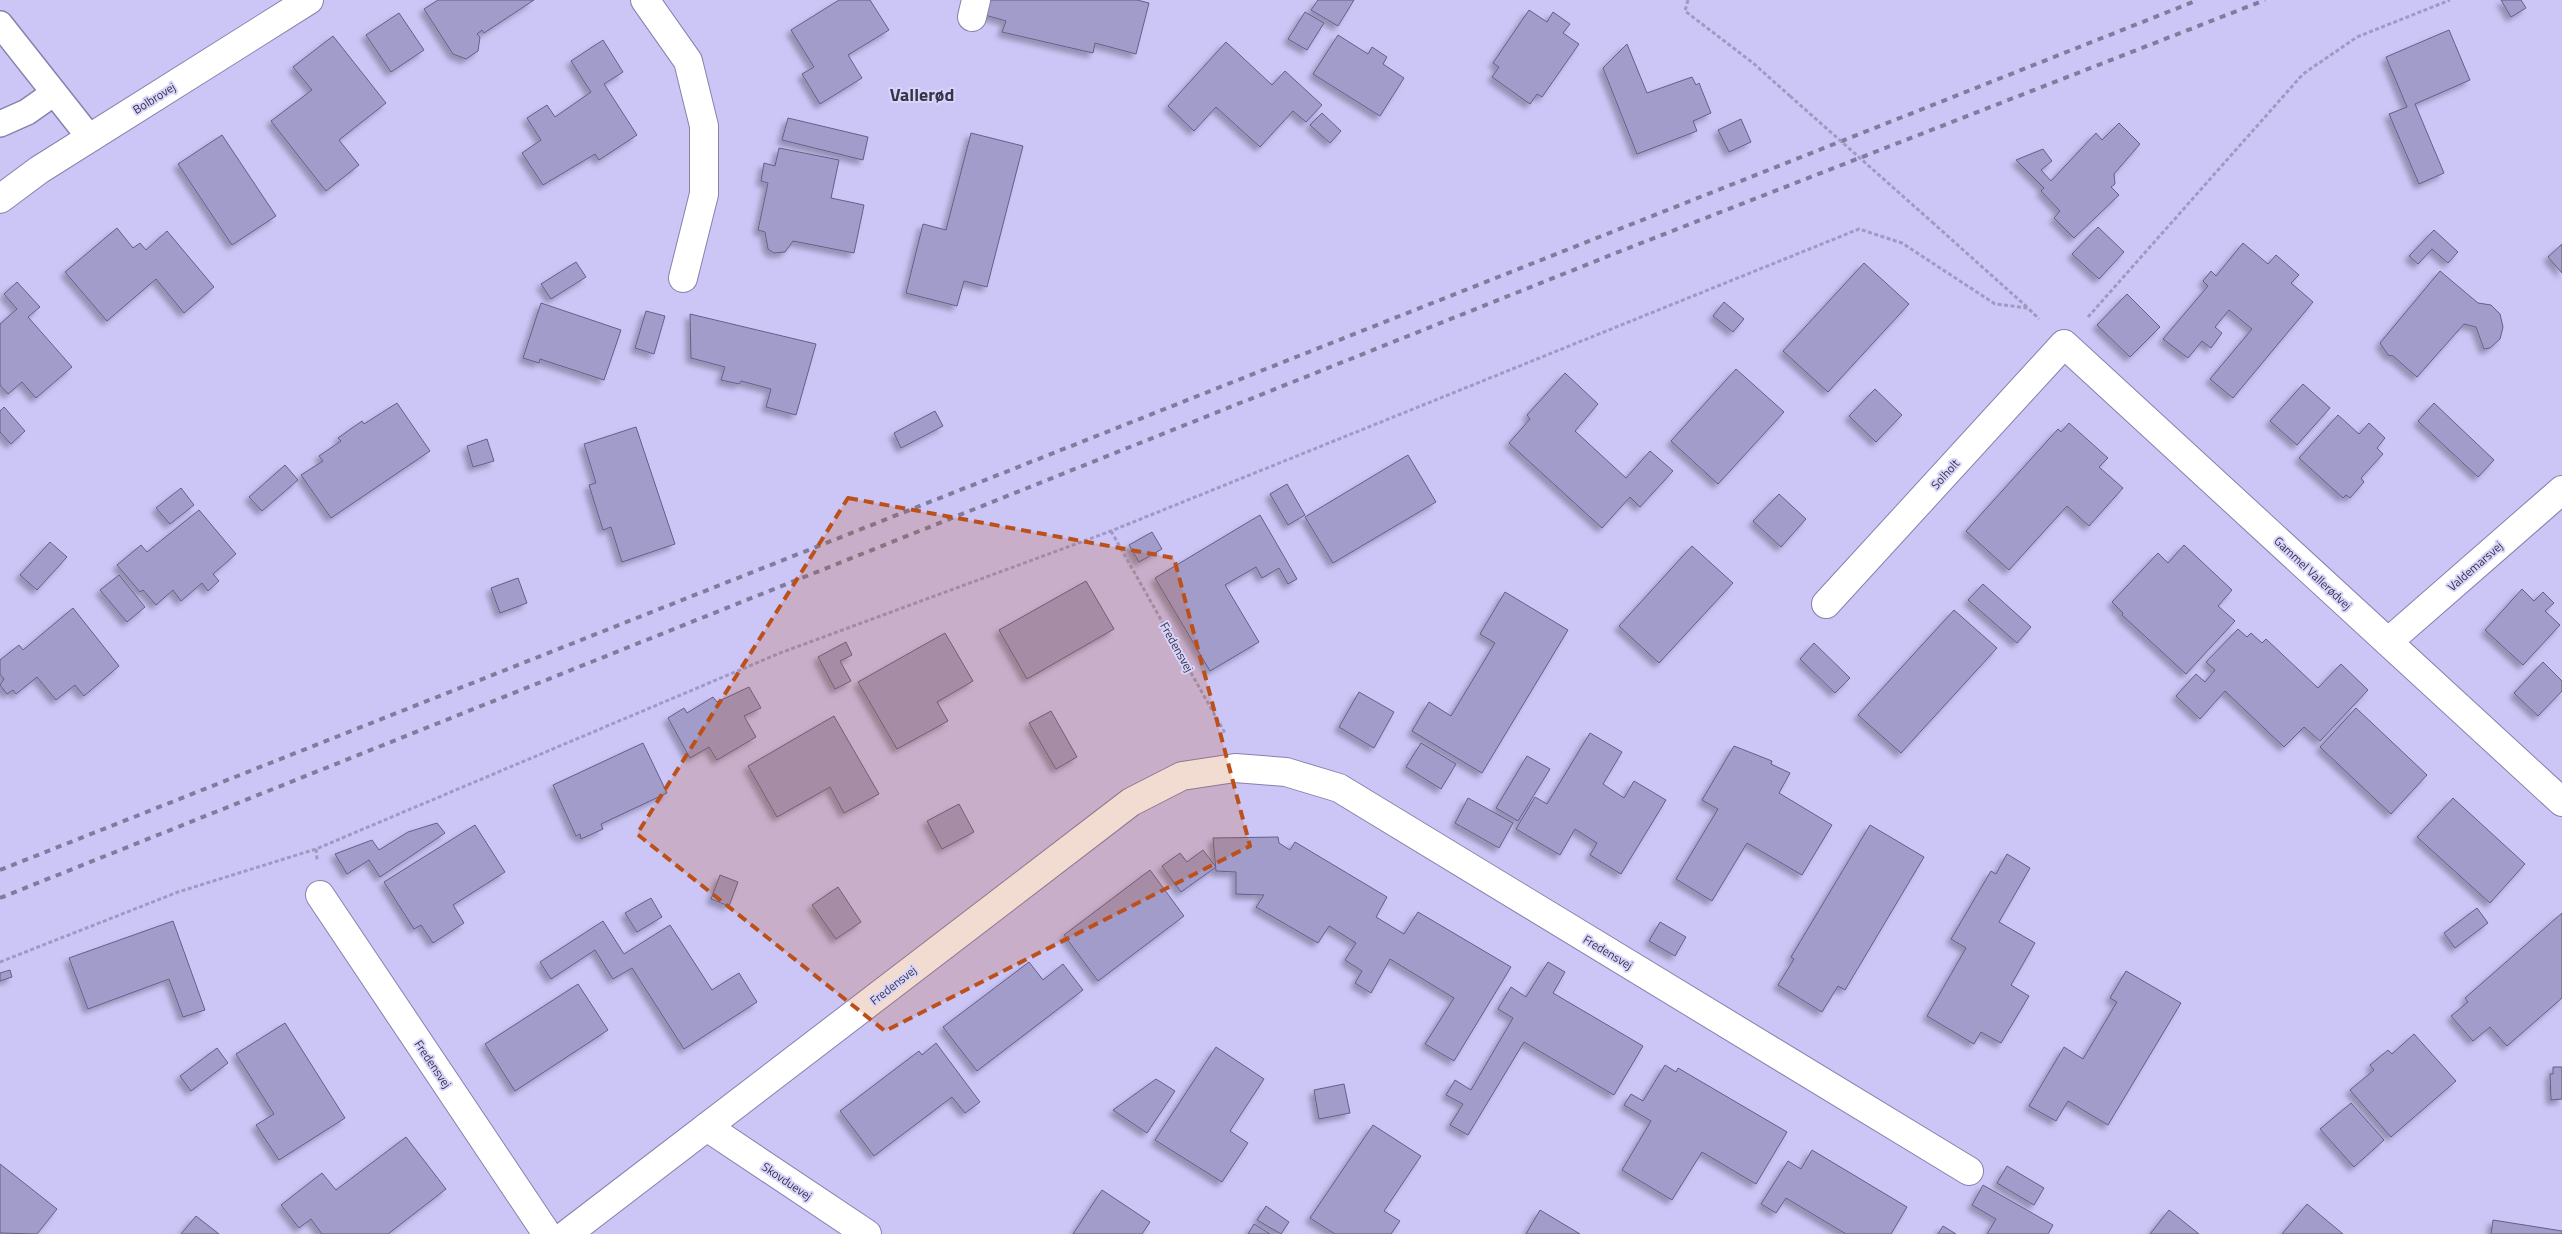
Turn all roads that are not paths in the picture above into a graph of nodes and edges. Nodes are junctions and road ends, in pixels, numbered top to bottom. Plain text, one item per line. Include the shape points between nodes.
1 (309, 0) edge
2 (644, 0) edge
3 (0, 24) edge
4 (54, 92) junction
5 (0, 124) edge
6 (90, 138) junction
7 (0, 199) edge
8 (682, 278) dead end
9 (2064, 344) joint
10 (2562, 490) edge
11 (1826, 604) dead end
12 (2388, 642) junction
13 (2562, 802) edge
14 (320, 895) dead end
15 (707, 1127) junction
16 (1969, 1171) dead end
17 (547, 1234) edge
18 (567, 1234) edge
19 (867, 1234) edge

1 - 6 street, Bolbrovej
2 - 8 street via 688,61 704,126 704,194
3 - 4 lane
4 - 5 lane via 27,112
4 - 6 lane
6 - 7 street, Bolbrovej
9 - 11 street, Solholt
9 - 12 street, Gammel Vallerødvej
10 - 12 street, Valdemarsvej
12 - 13 street, Gammel Vallerødvej
14 - 17 street, Fredensvej
15 - 16 street, Fredensvej via 1130,802 1182,776 1235,768 1286,772 1339,788
15 - 18 street, Fredensvej
15 - 19 street, Skovduevej

